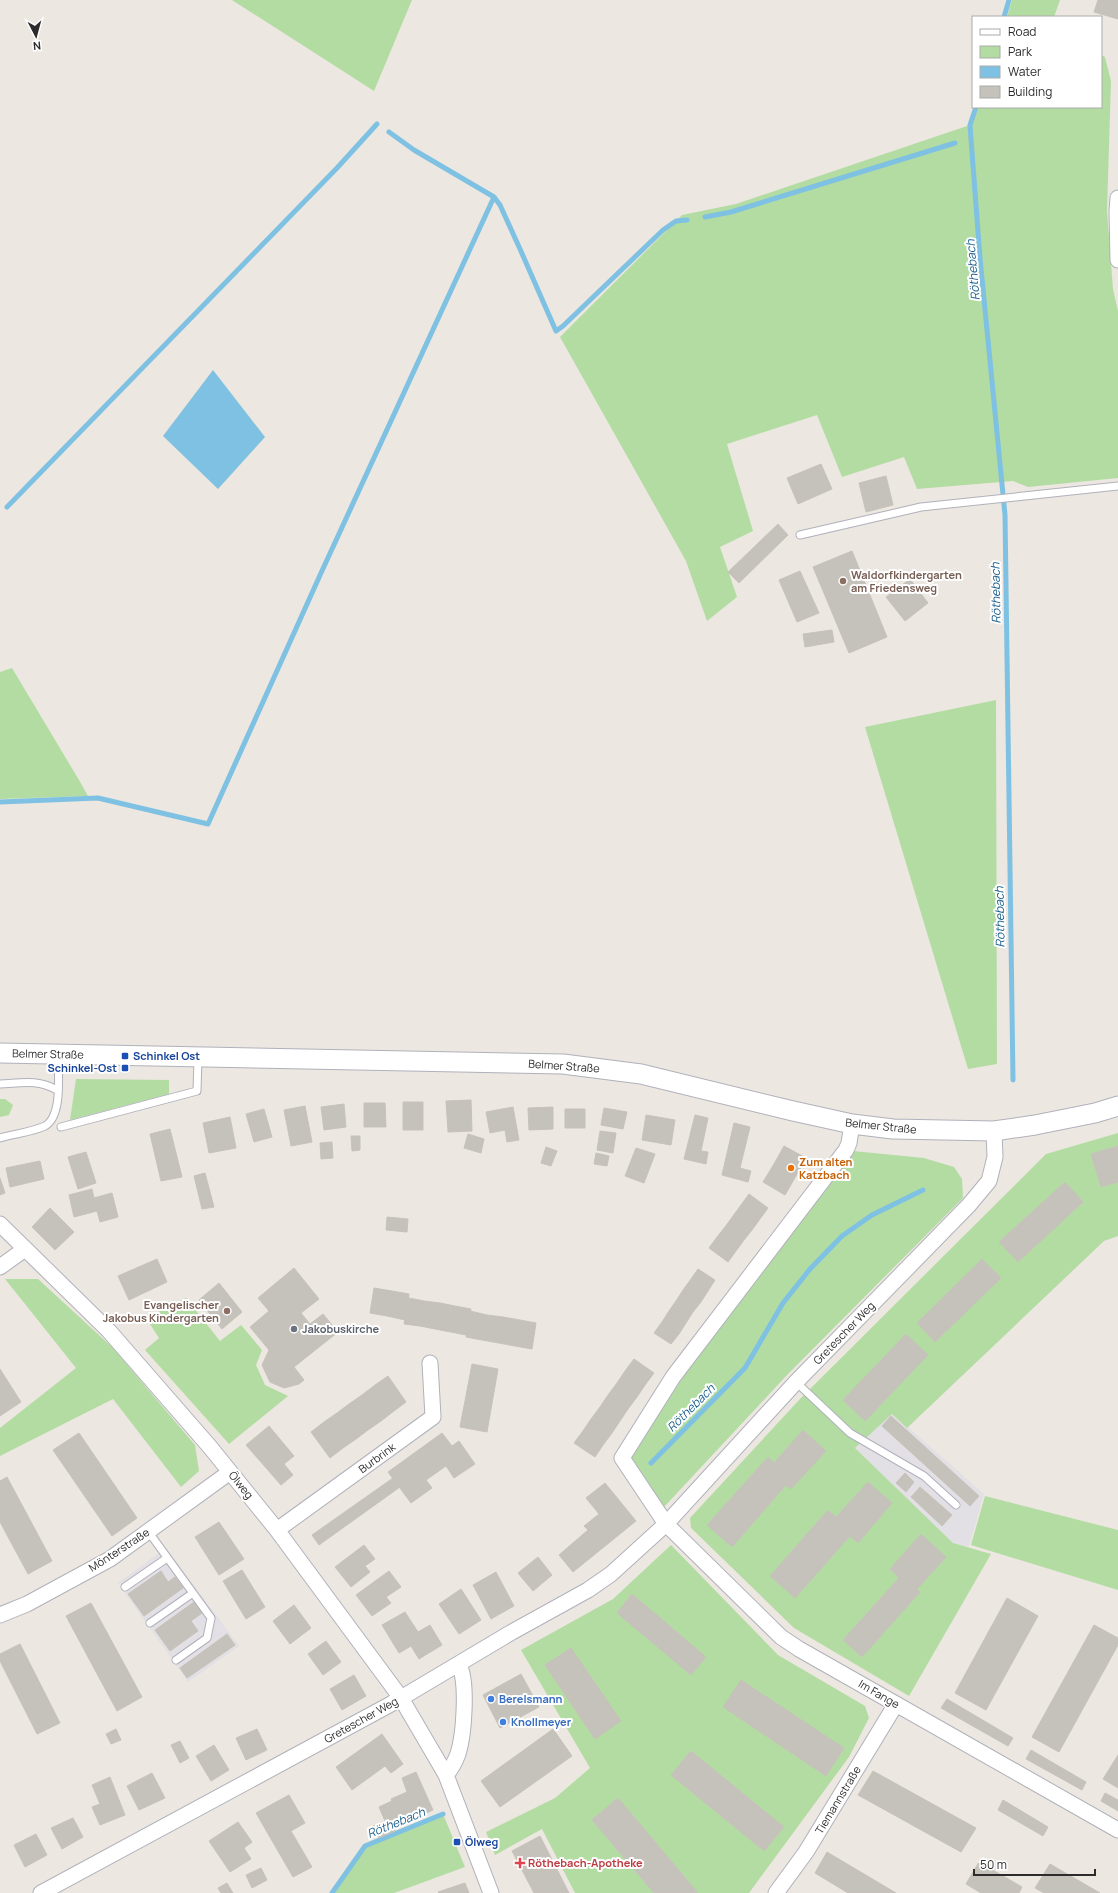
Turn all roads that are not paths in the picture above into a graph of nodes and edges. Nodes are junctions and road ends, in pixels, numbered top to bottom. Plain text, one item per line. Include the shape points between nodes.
1 (1118, 198) edge
2 (1118, 260) edge
3 (1118, 486) edge
4 (800, 535) dead end
5 (0, 1053) edge
6 (58, 1053) junction
7 (198, 1057) junction
8 (0, 1084) edge
9 (57, 1090) junction
10 (1118, 1106) edge
11 (852, 1124) junction
12 (61, 1127) dead end
13 (994, 1131) junction
14 (0, 1138) edge
15 (0, 1224) edge
16 (25, 1249) junction
17 (0, 1267) edge
18 (430, 1363) dead end
19 (796, 1382) junction
20 (230, 1472) junction
21 (956, 1505) dead end
22 (666, 1524) junction
23 (277, 1530) junction
24 (148, 1531) junction
25 (167, 1558) junction
26 (125, 1587) dead end
27 (193, 1593) junction
28 (0, 1615) edge
29 (150, 1623) dead end
30 (176, 1660) dead end
31 (459, 1665) junction
32 (401, 1698) junction
33 (896, 1704) junction
34 (446, 1775) junction
35 (1118, 1830) edge
36 (41, 1893) edge
37 (491, 1893) edge
38 (776, 1893) edge

1 - 2 street
3 - 4 lane via 921,507
5 - 6 street, Belmer Straße
6 - 7 street, Belmer Straße
6 - 9 lane
7 - 11 street, Belmer Straße via 563,1064 641,1074
7 - 12 lane via 197,1091
8 - 9 lane via 31,1082 45,1084
9 - 14 lane via 58,1105 54,1116 46,1125
10 - 13 street, Belmer Straße via 1095,1113
11 - 13 street, Belmer Straße via 893,1129
11 - 22 street via 846,1150 673,1377 622,1458
13 - 19 street, Gretescher Weg via 995,1157 989,1181 969,1205
15 - 16 street, Ölweg
16 - 17 street
16 - 20 street, Ölweg via 109,1331
18 - 23 street, Burbrink via 433,1417
19 - 21 lane via 850,1433 924,1476
19 - 22 street, Gretescher Weg
20 - 23 street, Ölweg
20 - 24 street, Mönterstraße
22 - 31 street, Gretescher Weg via 611,1574 588,1590
22 - 33 street, Im Fange via 781,1637
23 - 32 street, Ölweg
24 - 25 lane
24 - 28 street, Mönterstraße via 110,1559 27,1604
25 - 26 lane
25 - 27 lane
27 - 29 lane
27 - 30 lane via 211,1618 207,1638
31 - 32 street, Gretescher Weg
31 - 34 street via 465,1688 460,1745 453,1766
32 - 34 street, Ölweg
32 - 36 street, Gretescher Weg
33 - 35 street, Im Fange
33 - 38 street, Tiemannstraße via 810,1846
34 - 37 street, Ölweg

